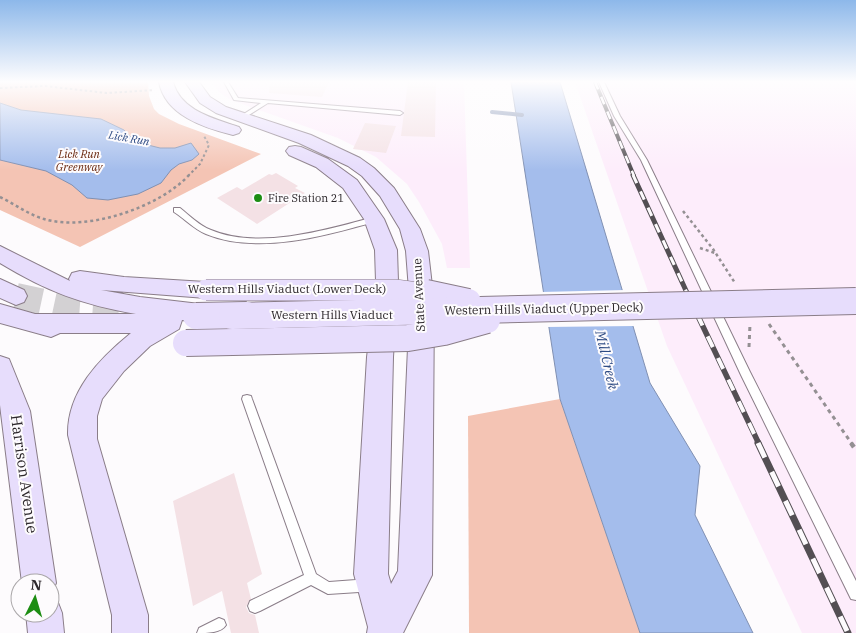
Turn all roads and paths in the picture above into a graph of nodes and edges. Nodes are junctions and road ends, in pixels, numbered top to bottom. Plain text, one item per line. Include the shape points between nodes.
1 (190, 112) edge
2 (227, 112) edge
3 (251, 112) edge
4 (373, 112) edge
5 (615, 112) edge
6 (400, 114) dead end
7 (241, 118) junction
8 (203, 132) dead end
9 (0, 197) edge
10 (177, 210) dead end
11 (682, 210) dead end
12 (374, 219) junction
13 (8, 258) edge
14 (45, 276) junction
15 (737, 284) dead end
16 (856, 302) edge
17 (13, 308) edge
18 (529, 313) junction
19 (196, 316) dead end
20 (232, 316) junction
21 (764, 317) dead end
22 (750, 319) dead end
23 (171, 322) junction
24 (138, 342) junction
25 (749, 355) dead end
26 (0, 367) edge
27 (247, 399) dead end
28 (856, 450) edge
29 (39, 573) edge
30 (371, 574) junction
31 (311, 578) junction
32 (856, 594) edge
33 (255, 606) dead end
34 (219, 625) dead end
35 (386, 630) edge
36 (130, 633) edge
37 (204, 633) edge

1 - 12 main road, State Avenue via 200,118 322,163 350,184
2 - 7 main road, State Avenue
3 - 7 lane
4 - 6 lane
5 - 32 lane via 644,160 750,383
7 - 35 main road, State Avenue via 325,146 368,172 399,209 417,250 422,303 414,575
8 - 9 path via 209,145 192,175 140,207 117,216 91,222 50,221
10 - 12 lane via 208,232 253,240 280,240
11 - 15 path
12 - 30 main road, State Avenue via 386,250 388,266 380,357
13 - 14 main road, Western Hills Viaduct (Upper Deck)
14 - 18 main road, Western Hills Viaduct (Lower Deck), bridge via 206,290 394,290
14 - 20 main road, Western Hills Viaduct (Upper Deck), bridge via 65,288 96,297 154,308
16 - 18 main road, Western Hills Viaduct (Lower Deck), bridge
16 - 20 main road, Western Hills Viaduct (Upper Deck), bridge
17 - 23 main road, Western Hills Viaduct (Upper Deck) via 128,325
17 - 24 main road, Western Hills Viaduct (Lower Deck) via 82,334
18 - 19 main road, Western Hills Viaduct, bridge
18 - 24 main road, Western Hills Viaduct (Lower Deck), bridge via 408,338
20 - 23 main road, Western Hills Viaduct (Upper Deck), bridge
21 - 28 path
22 - 25 path
23 - 24 main road
24 - 36 main road via 109,371 85,406 83,439 130,615
26 - 29 main road, Harrison Avenue via 16,411
27 - 31 lane
30 - 31 lane via 358,586 328,588
30 - 35 main road, State Avenue
31 - 33 lane
34 - 37 lane

